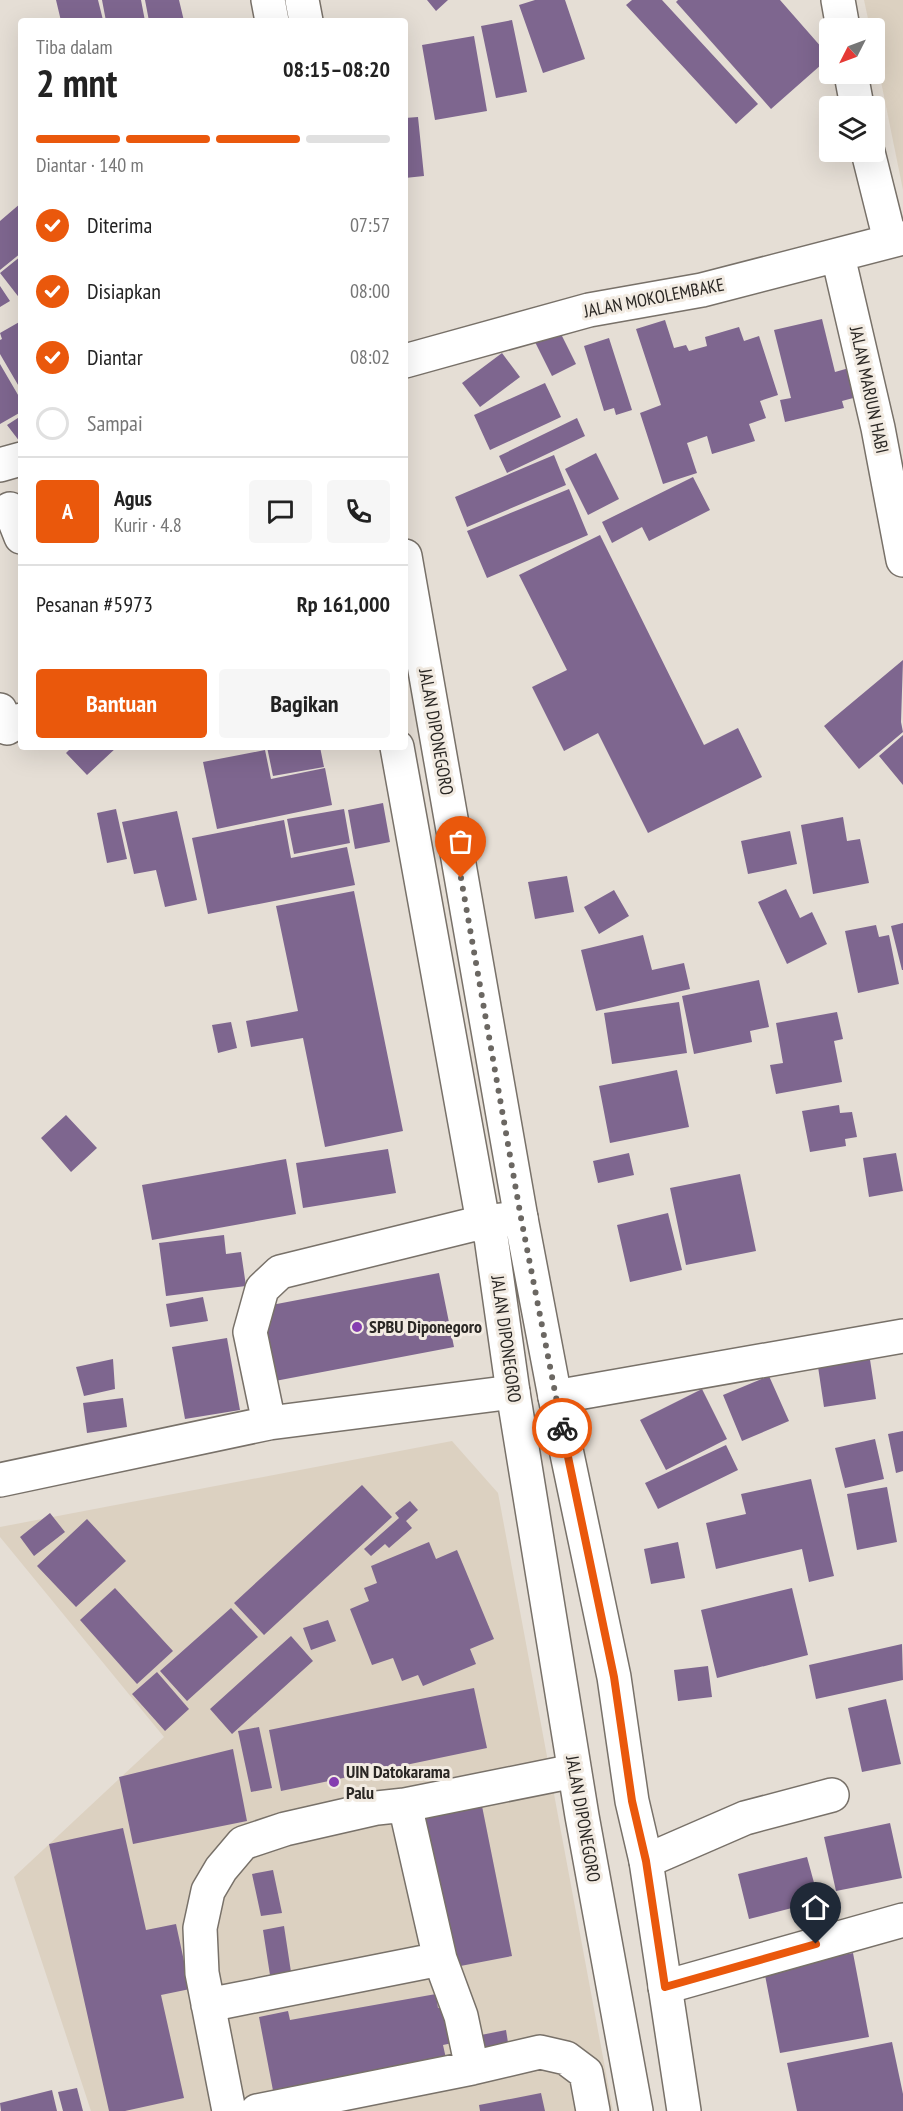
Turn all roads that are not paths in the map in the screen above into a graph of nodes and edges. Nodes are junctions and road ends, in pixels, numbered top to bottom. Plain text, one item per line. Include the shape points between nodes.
1 (268, 0) edge
2 (302, 0) edge
3 (838, 0) edge
4 (271, 18) edge
5 (305, 18) edge
6 (841, 18) edge
7 (871, 162) edge
8 (897, 239) edge
9 (838, 256) junction
10 (408, 360) edge
11 (18, 460) edge
12 (0, 465) edge
13 (903, 561) edge
14 (408, 573) edge
15 (0, 710) edge
16 (18, 722) edge
17 (398, 750) edge
18 (521, 1218) junction
19 (483, 1222) junction
20 (903, 1336) edge
21 (513, 1392) junction
22 (555, 1397) junction
23 (269, 1423) junction
24 (0, 1480) edge
25 (574, 1771) junction
26 (832, 1795) dead end
27 (632, 1801) junction
28 (405, 1805) junction
29 (582, 1816) junction
30 (646, 1861) junction
31 (903, 1920) edge
32 (440, 1959) junction
33 (665, 1987) junction
34 (208, 2005) junction
35 (472, 2068) junction
36 (229, 2111) edge
37 (257, 2111) edge
38 (594, 2111) edge
39 (636, 2111) edge
40 (684, 2111) edge

1 - 4 main road
2 - 5 main road
3 - 6 main road
7 - 8 main road
8 - 9 main road, JALAN MOKOLEMBAKE
9 - 10 main road, JALAN MOKOLEMBAKE via 702,290 589,310
9 - 13 main road, JALAN MARJUN HABI via 878,428
11 - 12 main road
14 - 18 main road, JALAN DIPONEGORO
15 - 16 main road via 7,728
17 - 19 main road, JALAN DIPONEGORO
18 - 19 main road
18 - 22 main road, JALAN DIPONEGORO
19 - 21 main road, JALAN DIPONEGORO via 490,1237
19 - 23 main road via 280,1272 268,1283 262,1289 250,1332
20 - 22 main road
21 - 23 main road
21 - 25 main road, JALAN DIPONEGORO
22 - 27 main road, JALAN DIPONEGORO via 614,1677
23 - 24 main road
25 - 28 main road
25 - 29 main road, JALAN DIPONEGORO
26 - 30 main road via 745,1818
27 - 29 main road
27 - 30 main road, JALAN DIPONEGORO
28 - 32 main road
28 - 34 main road via 285,1829 243,1843 220,1869 208,1892 200,1928
29 - 39 main road, JALAN DIPONEGORO
30 - 33 main road, JALAN DIPONEGORO
31 - 33 main road
32 - 34 main road
32 - 35 main road via 461,2016
33 - 40 main road, JALAN DIPONEGORO
34 - 36 main road
35 - 37 main road
35 - 38 main road via 540,2052 566,2058 586,2073

